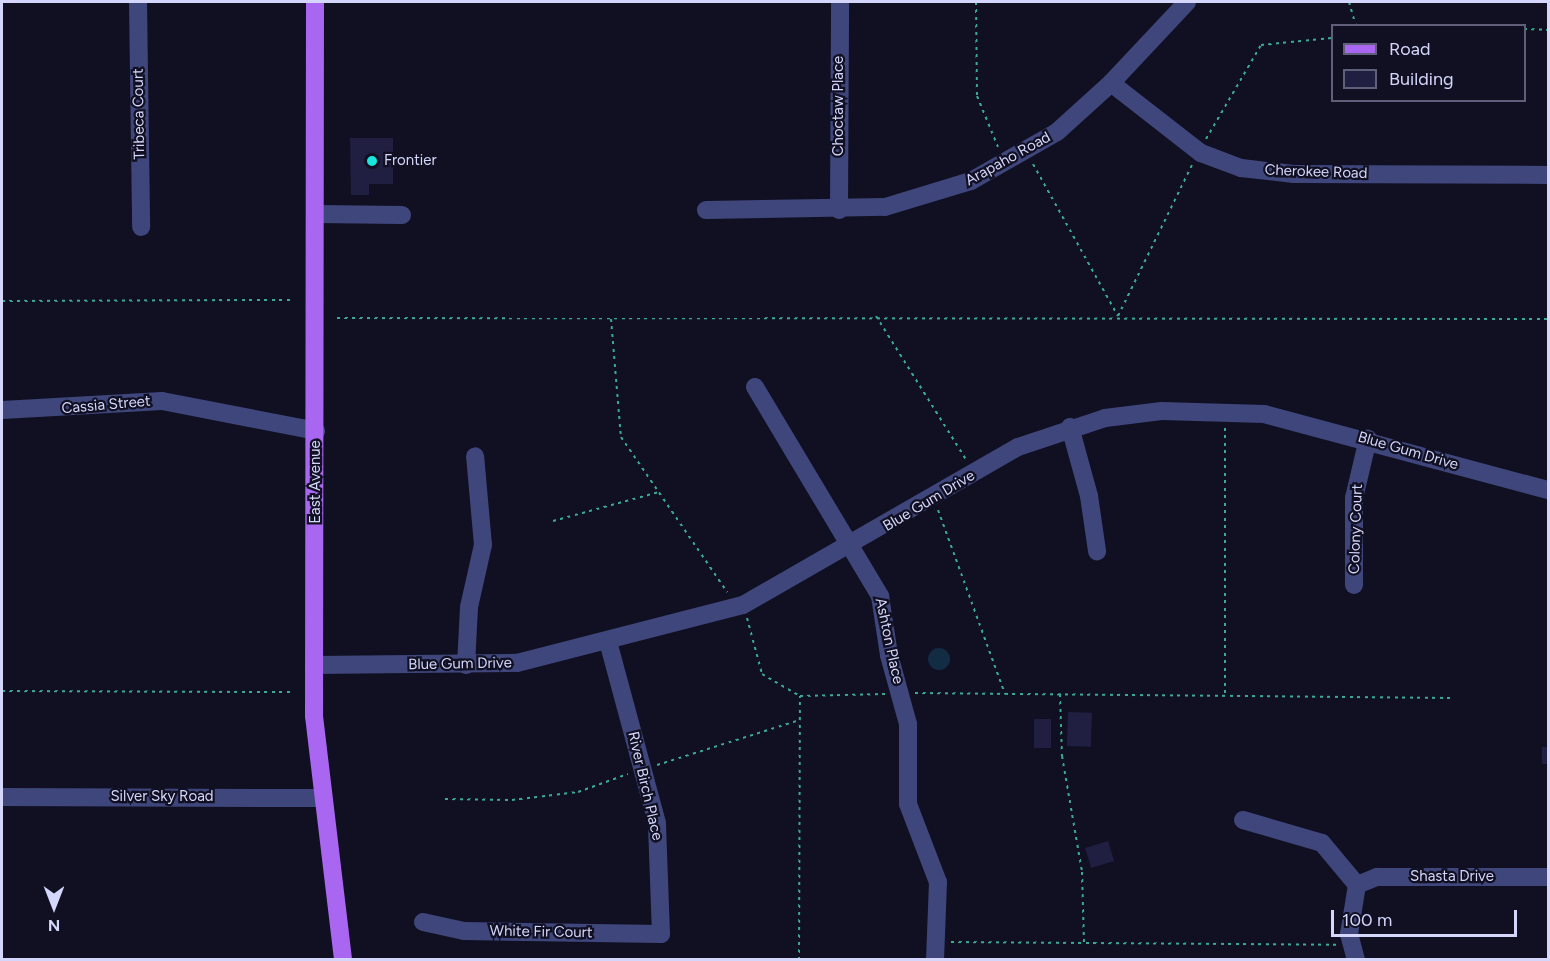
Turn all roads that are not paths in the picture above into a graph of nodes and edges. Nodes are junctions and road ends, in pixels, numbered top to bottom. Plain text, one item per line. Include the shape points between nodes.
1 (138, 2) edge
2 (315, 2) edge
3 (840, 2) edge
4 (1187, 2) edge
5 (1111, 84) junction
6 (1548, 175) edge
7 (706, 210) dead end
8 (839, 210) junction
9 (316, 214) junction
10 (402, 215) dead end
11 (141, 226) dead end
12 (755, 387) dead end
13 (2, 410) edge
14 (1070, 427) junction
15 (316, 431) junction
16 (1368, 439) junction
17 (475, 456) dead end
18 (1548, 490) edge
19 (853, 547) junction
20 (1096, 551) dead end
21 (1354, 585) dead end
22 (608, 642) junction
23 (314, 665) junction
24 (466, 665) junction
25 (2, 797) edge
26 (322, 798) junction
27 (1243, 820) dead end
28 (1548, 877) edge
29 (1357, 885) junction
30 (423, 922) dead end
31 (661, 934) joint
32 (936, 950) edge
33 (1354, 952) edge
34 (343, 960) edge

1 - 11 street, Tribeca Court
2 - 9 main road, East Avenue
3 - 8 street, Choctaw Place
4 - 5 street, Arapaho Road
5 - 6 street, Cherokee Road via 1199,152 1240,168 1294,174
5 - 8 street, Arapaho Road via 1006,163 931,196
7 - 8 street, Arapaho Road
9 - 10 street
9 - 15 main road, East Avenue
12 - 19 street, Ashton Place
13 - 15 street, Cassia Street via 162,401
14 - 16 street, Blue Gum Drive via 1162,411 1264,414
14 - 19 street, Blue Gum Drive via 1018,447
14 - 20 street via 1089,496
15 - 23 main road, East Avenue
16 - 18 street, Blue Gum Drive
16 - 21 street, Colony Court via 1354,498
17 - 24 street via 483,546 469,607
19 - 22 street, Blue Gum Drive via 740,606
19 - 32 street, Ashton Place via 880,596 908,724 908,804 938,882
22 - 24 street, Blue Gum Drive via 517,663
22 - 31 street, River Birch Place via 657,822
23 - 24 street, Blue Gum Drive
23 - 26 main road, East Avenue
25 - 26 street, Silver Sky Road
26 - 34 main road, East Avenue via 339,890
27 - 29 street via 1322,843
28 - 29 street, Shasta Drive via 1377,877
29 - 33 street
30 - 31 street, White Fir Court via 464,931

